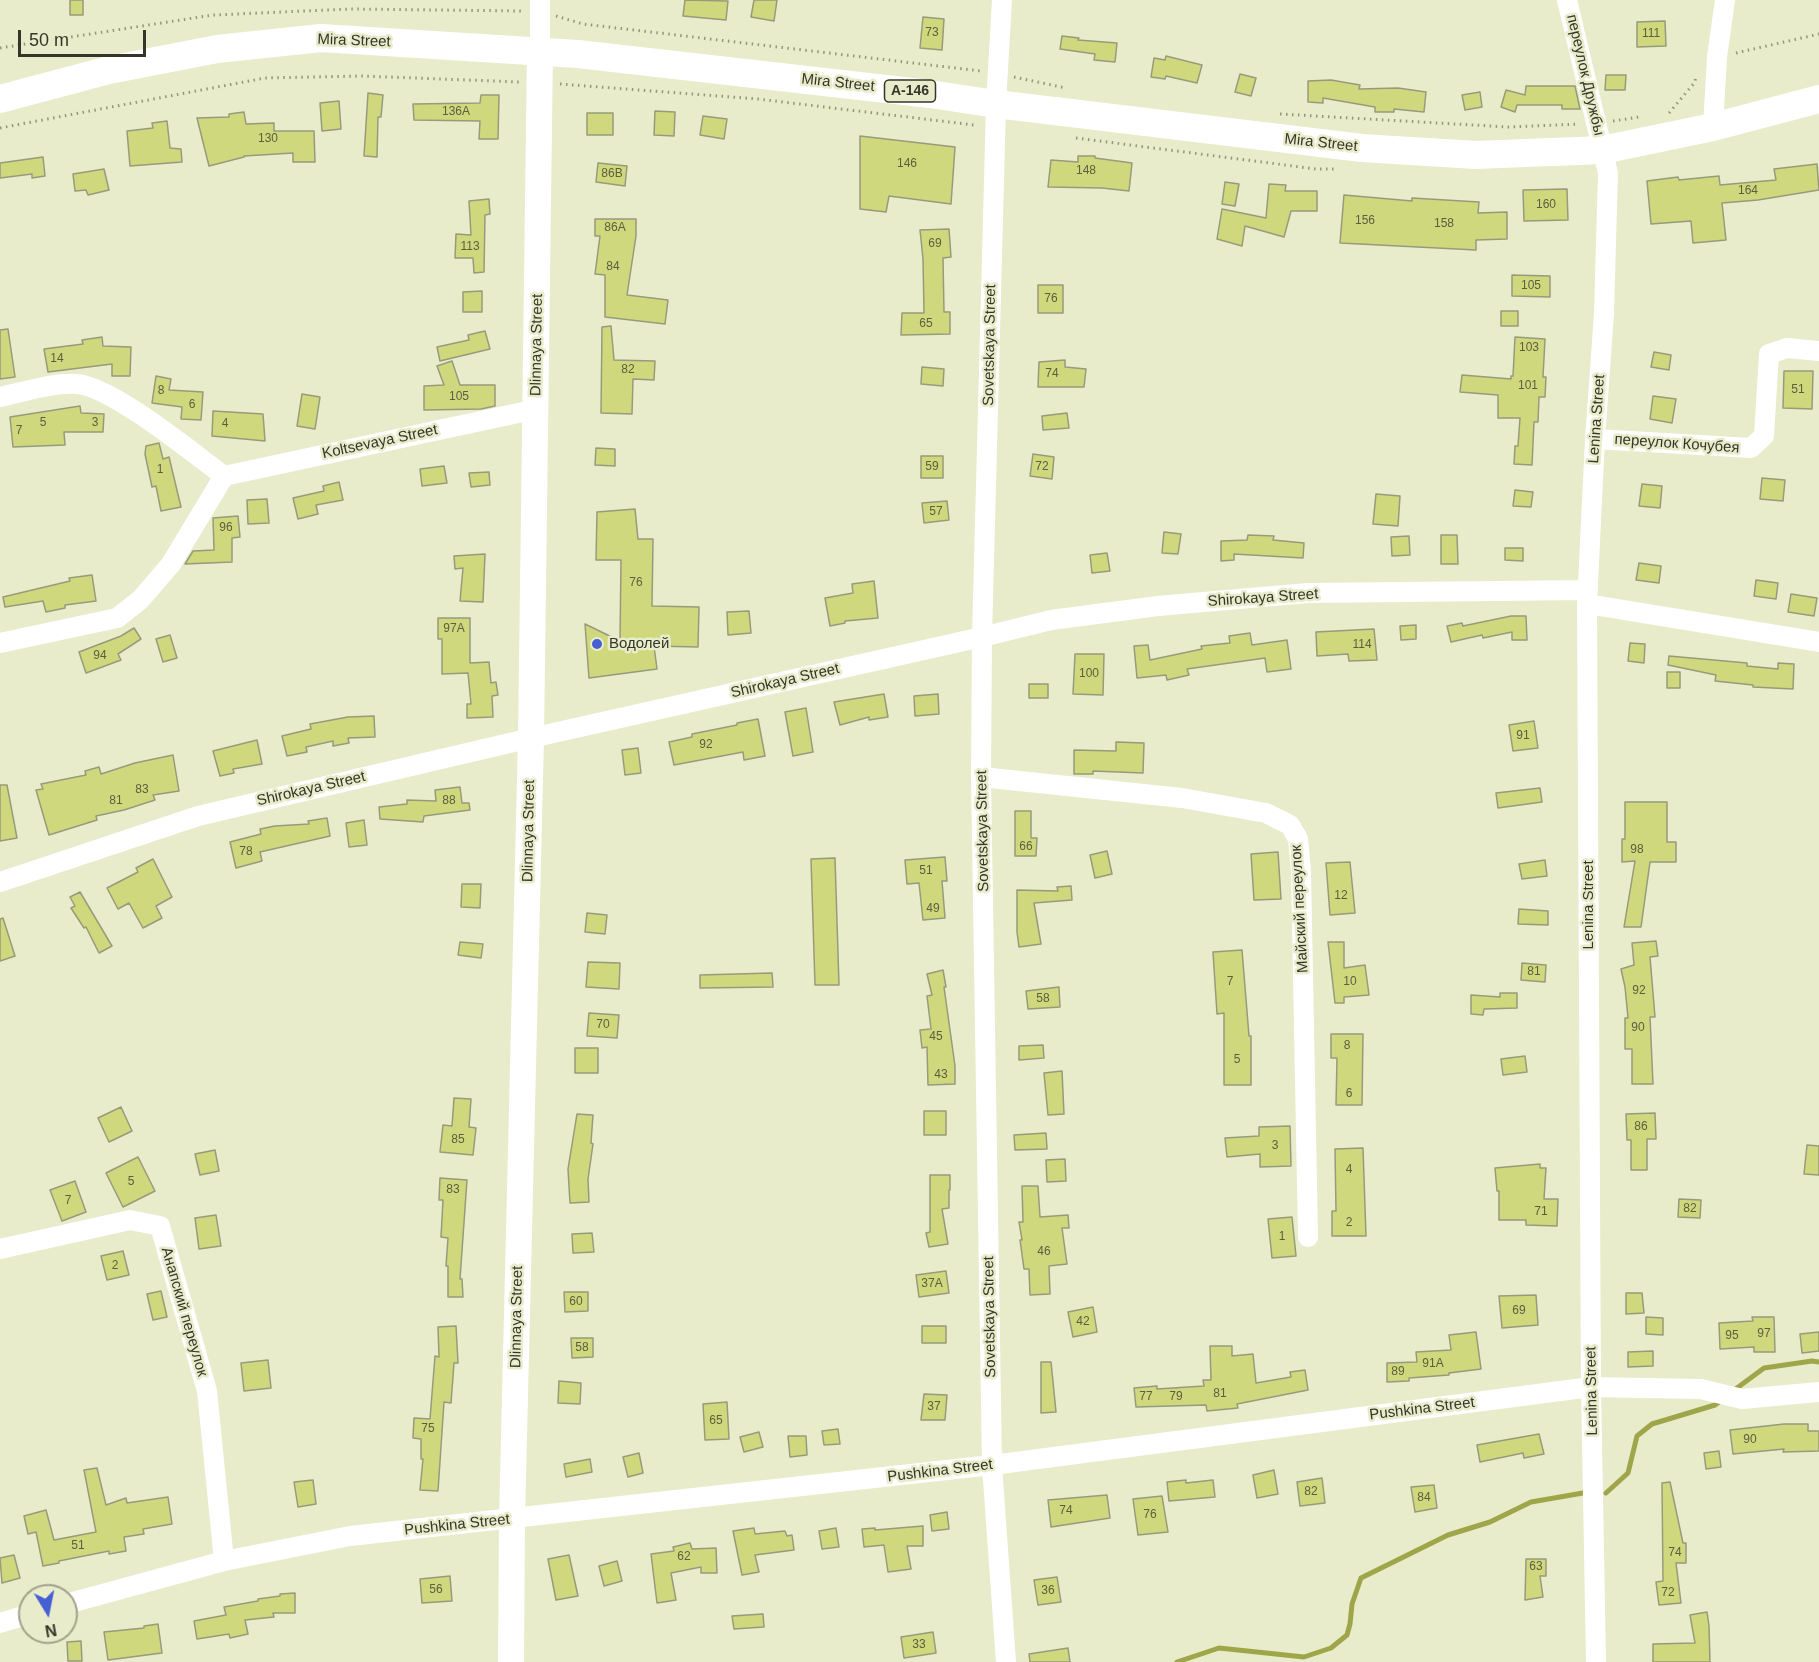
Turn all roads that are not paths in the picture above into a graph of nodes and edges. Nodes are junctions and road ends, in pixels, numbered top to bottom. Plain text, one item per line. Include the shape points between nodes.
1 (540, 0) edge
2 (1002, 0) edge
3 (1567, 0) edge
4 (1725, 0) edge
5 (540, 50) junction
6 (0, 99) edge
7 (1819, 99) edge
8 (996, 116) junction
9 (1713, 127) junction
10 (1602, 150) junction
11 (1819, 351) edge
12 (0, 397) edge
13 (537, 409) junction
14 (1595, 439) junction
15 (224, 476) junction
16 (1587, 597) junction
17 (982, 637) junction
18 (1819, 642) edge
19 (0, 643) edge
20 (531, 738) junction
21 (981, 777) junction
22 (0, 882) edge
23 (1308, 1237) dead end
24 (0, 1249) edge
25 (1591, 1387) junction
26 (1819, 1392) edge
27 (992, 1465) junction
28 (512, 1519) junction
29 (224, 1561) junction
30 (78, 1601) edge
31 (18, 1618) edge
32 (0, 1623) edge
33 (511, 1662) edge
34 (1006, 1662) edge
35 (1596, 1662) edge

1 - 5 street, Dlinnaya Street
2 - 8 street, Sovetskaya Street
3 - 10 street, переулок Дружбы
4 - 9 street
5 - 6 highway, Mira Street / А-146 via 321,38 217,49 110,70
5 - 8 highway, Mira Street / А-146 via 930,94
5 - 13 main road, Dlinnaya Street
7 - 9 highway, Mira Street / А-146
8 - 10 highway, Mira Street / А-146 via 1476,155
8 - 17 street, Sovetskaya Street
9 - 10 highway, Mira Street / А-146
10 - 14 street, Lenina Street via 1608,173
11 - 14 street, переулок Кочубея via 1787,348 1769,354 1764,436 1751,448
12 - 15 street via 77,384 98,389
13 - 15 street, Koltsevaya Street
13 - 20 main road, Dlinnaya Street
14 - 16 street, Lenina Street
15 - 19 street via 171,564 140,600 117,618
16 - 17 street, Shirokaya Street via 1308,593 1051,620
16 - 18 street, Shirokaya Street
16 - 25 street, Lenina Street
17 - 20 street, Shirokaya Street
17 - 21 street, Sovetskaya Street
20 - 22 street, Shirokaya Street via 198,816
20 - 28 main road, Dlinnaya Street
21 - 23 street, Майский переулок via 1182,798 1266,813 1290,825 1298,839 1301,871
21 - 27 street, Sovetskaya Street
24 - 29 street, Анапский переулок via 130,1220 160,1226 207,1392
25 - 26 street, Pushkina Street via 1701,1389 1742,1399
25 - 27 street, Pushkina Street
25 - 35 street, Lenina Street
27 - 28 street, Pushkina Street
27 - 34 street, Sovetskaya Street
28 - 29 street, Pushkina Street via 350,1536
28 - 33 main road, Dlinnaya Street
29 - 30 street, Pushkina Street
31 - 32 street

